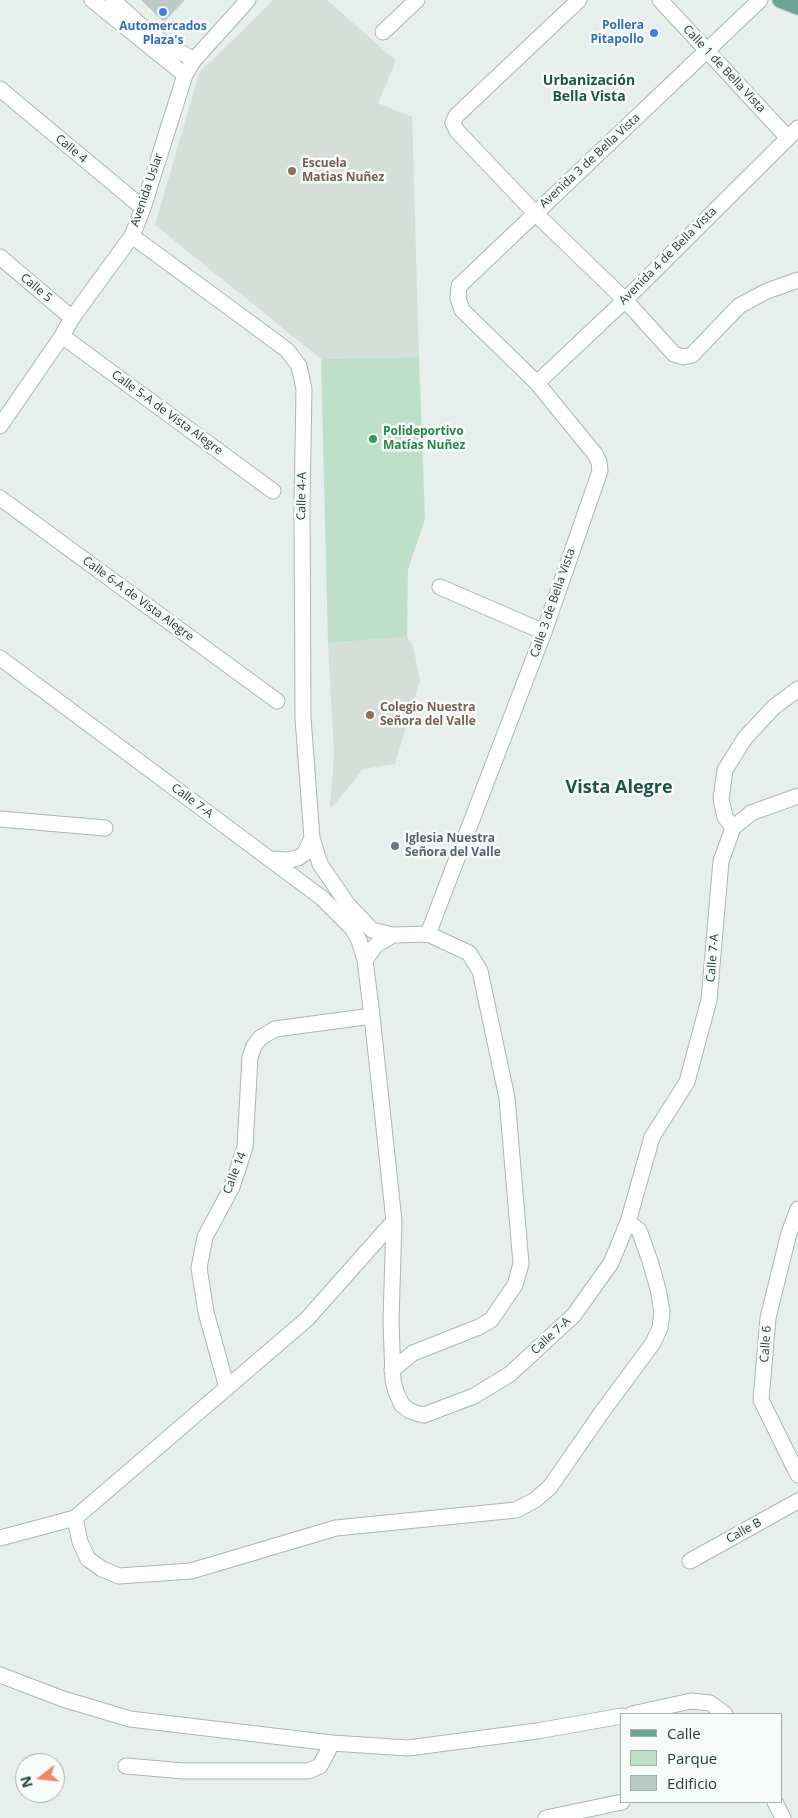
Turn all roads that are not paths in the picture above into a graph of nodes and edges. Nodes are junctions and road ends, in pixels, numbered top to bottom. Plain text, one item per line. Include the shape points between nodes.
1 (92, 0) edge
2 (112, 0) edge
3 (248, 0) edge
4 (417, 0) edge
5 (579, 0) edge
6 (660, 0) edge
7 (760, 0) edge
8 (780, 0) edge
9 (798, 7) edge
10 (383, 32) dead end
11 (708, 51) junction
12 (194, 60) junction
13 (185, 75) junction
14 (0, 89) edge
15 (793, 133) edge
16 (143, 208) junction
17 (534, 213) junction
18 (132, 236) junction
19 (0, 257) edge
20 (798, 280) edge
21 (625, 300) junction
22 (462, 310) joint
23 (72, 318) junction
24 (62, 336) junction
25 (538, 383) junction
26 (0, 425) edge
27 (273, 491) dead end
28 (0, 498) edge
29 (440, 587) dead end
30 (544, 632) junction
31 (0, 658) edge
32 (798, 689) edge
33 (277, 701) dead end
34 (798, 796) edge
35 (0, 819) edge
36 (105, 828) dead end
37 (733, 828) junction
38 (312, 838) junction
39 (270, 858) junction
40 (428, 934) junction
41 (393, 935) junction
42 (365, 960) junction
43 (372, 1016) junction
44 (796, 1220) edge
45 (394, 1221) junction
46 (628, 1222) junction
47 (392, 1370) junction
48 (227, 1388) junction
49 (798, 1475) edge
50 (798, 1501) edge
51 (75, 1518) junction
52 (0, 1538) edge
53 (690, 1561) dead end
54 (0, 1675) edge
55 (637, 1713) edge
56 (724, 1713) edge
57 (620, 1716) edge
58 (332, 1742) junction
59 (126, 1766) dead end
60 (620, 1802) edge
61 (776, 1803) edge
62 (546, 1818) edge
63 (783, 1818) edge

1 - 13 street
2 - 12 street via 151,35
3 - 12 street, Avenida Uslar
4 - 10 street
5 - 17 street via 456,116 454,123 457,131
6 - 11 street, Calle 1 de Bella Vista
7 - 11 street, Avenida 3 de Bella Vista
8 - 9 main road
11 - 15 street, Calle 1 de Bella Vista
11 - 17 street, Avenida 3 de Bella Vista
12 - 13 street, Avenida Uslar
13 - 16 street, Avenida Uslar
14 - 16 street, Calle 4
15 - 21 street, Avenida 4 de Bella Vista
16 - 18 street, Avenida Uslar
17 - 21 street
17 - 22 street, Avenida 3 de Bella Vista via 459,286
18 - 23 street, Avenida Uslar
18 - 38 street, Calle 4-A via 288,350 298,366 304,389 303,718
19 - 23 street, Calle 5
20 - 21 street via 766,291 739,306 692,354 683,357 674,354
21 - 25 street, Avenida 4 de Bella Vista
22 - 25 street, Calle 3 de Bella Vista
23 - 24 street, Avenida Uslar
24 - 26 street, Avenida Uslar
24 - 27 street, Calle 5-A de Vista Alegre
25 - 30 street, Calle 3 de Bella Vista via 596,454 600,471
28 - 33 street, Calle 6-A de Vista Alegre
29 - 30 street
30 - 40 street, Calle 3 de Bella Vista
31 - 39 street, Calle 7-A
32 - 37 street via 774,707 746,738 726,770 722,799 724,817
34 - 37 street via 751,813
35 - 36 street
37 - 46 street, Calle 7-A via 721,861 709,1000 687,1082 652,1137
38 - 39 street via 305,853 298,858
38 - 41 street via 320,864 348,905 372,930
39 - 42 street, Calle 7-A via 322,898 352,928
40 - 41 street
40 - 47 street via 469,953 480,971 507,1098 520,1264 515,1285 491,1320 413,1353
41 - 42 street via 376,945
42 - 43 street, Calle 7-A
43 - 45 street, Calle 7-A
43 - 48 street, Calle 14 via 275,1029 254,1046 250,1057 245,1147 232,1187 204,1237 199,1268 206,1312
44 - 49 street, Calle 6 via 768,1318 762,1400
45 - 47 street, Calle 7-A via 390,1320
45 - 48 street via 307,1319
46 - 47 street, Calle 7-A via 611,1264 574,1315 510,1374 474,1396 424,1415 402,1405
46 - 51 street via 639,1230 650,1261 662,1312 660,1328 653,1343 550,1487 535,1500 516,1510 336,1528 191,1571 119,1576 88,1559
48 - 51 street
50 - 53 street, Calle B
51 - 52 street
54 - 58 street via 63,1699 130,1719
55 - 56 street via 691,1701 710,1704
57 - 58 street via 408,1748
58 - 59 street via 320,1766 308,1771 184,1771
60 - 62 street
61 - 63 street

